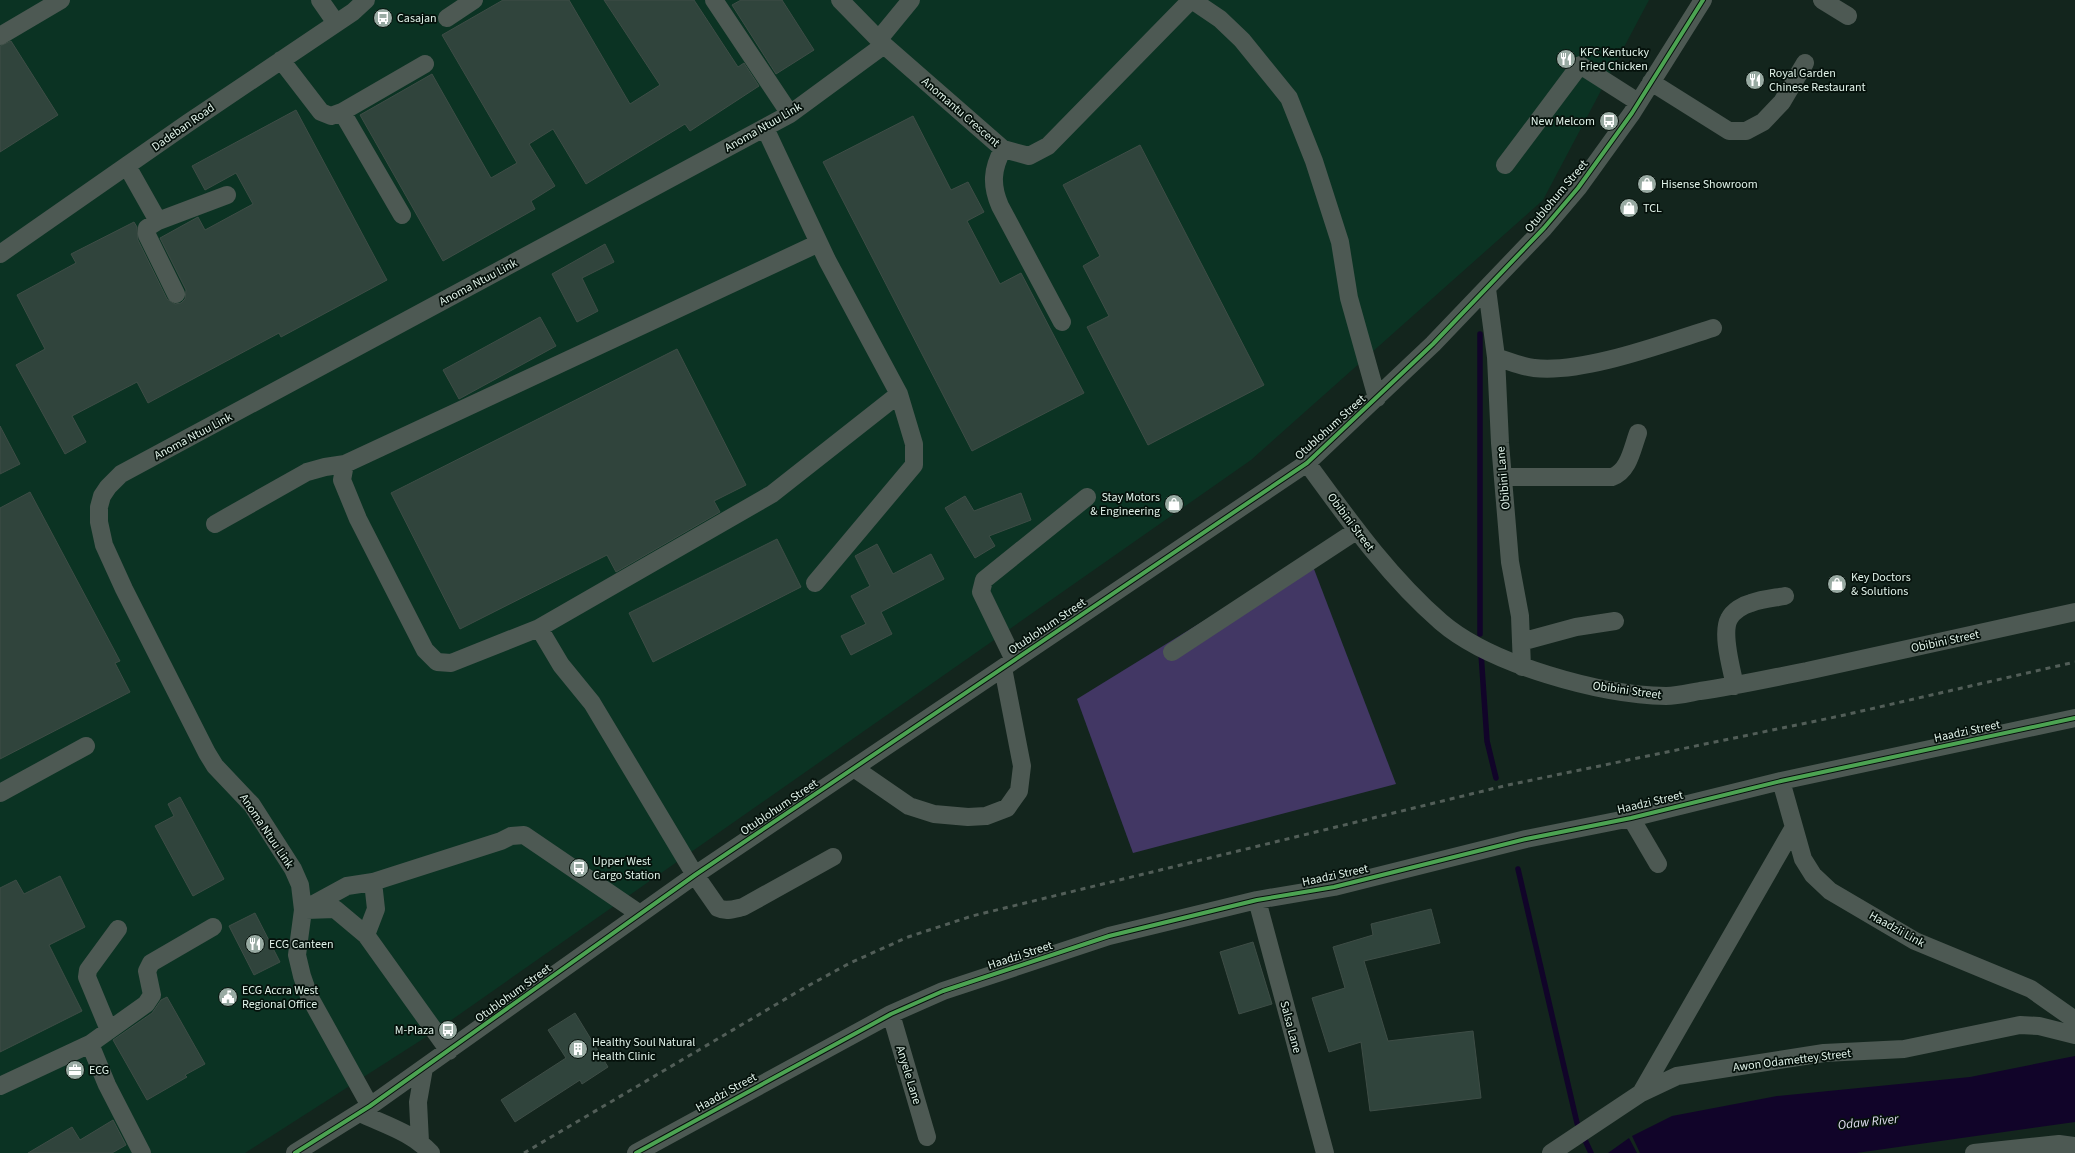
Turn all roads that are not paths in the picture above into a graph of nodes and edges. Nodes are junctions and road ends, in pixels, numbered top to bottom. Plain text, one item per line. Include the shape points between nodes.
1 (61, 0) edge
2 (320, 0) edge
3 (366, 0) edge
4 (474, 0) edge
5 (714, 0) edge
6 (840, 0) edge
7 (911, 0) edge
8 (1191, 0) edge
9 (1703, 0) edge
10 (1822, 0) edge
11 (1848, 16) dead end
12 (447, 18) dead end
13 (336, 23) junction
14 (0, 36) edge
15 (881, 42) junction
16 (281, 60) junction
17 (1805, 63) dead end
18 (425, 64) dead end
19 (1651, 82) junction
20 (1638, 102) junction
21 (342, 112) junction
22 (790, 114) junction
23 (764, 128) junction
24 (1003, 149) junction
25 (1505, 164) dead end
26 (127, 166) junction
27 (227, 194) dead end
28 (402, 215) dead end
29 (158, 221) junction
30 (819, 243) junction
31 (0, 254) edge
32 (1487, 289) junction
33 (176, 294) dead end
34 (1062, 322) dead end
35 (1713, 328) dead end
36 (1496, 357) junction
37 (899, 394) junction
38 (1377, 398) junction
39 (1638, 433) dead end
40 (1307, 463) junction
41 (345, 464) junction
42 (1503, 477) junction
43 (1087, 497) dead end
44 (215, 524) dead end
45 (1356, 531) junction
46 (815, 583) dead end
47 (1785, 596) dead end
48 (2075, 612) edge
49 (1615, 621) dead end
50 (538, 628) junction
51 (1521, 642) junction
52 (1172, 652) dead end
53 (1009, 664) junction
54 (1522, 667) junction
55 (1735, 686) junction
56 (2075, 718) edge
57 (86, 746) dead end
58 (854, 768) junction
59 (1781, 781) junction
60 (0, 793) edge
61 (1631, 818) junction
62 (1794, 827) junction
63 (834, 857) dead end
64 (1658, 864) dead end
65 (695, 875) junction
66 (373, 882) junction
67 (1257, 900) junction
68 (303, 910) junction
69 (640, 914) junction
70 (213, 927) dead end
71 (118, 929) dead end
72 (366, 934) junction
73 (890, 1014) junction
74 (2075, 1020) edge
75 (109, 1030) junction
76 (2075, 1035) edge
77 (90, 1044) junction
78 (449, 1051) junction
79 (424, 1068) junction
80 (0, 1086) edge
81 (1641, 1093) junction
82 (365, 1110) junction
83 (927, 1137) dead end
84 (2075, 1146) edge
85 (425, 1147) edge
86 (142, 1153) edge
87 (295, 1153) edge
88 (636, 1153) edge
89 (1325, 1153) edge
90 (1551, 1153) edge
91 (1974, 1153) edge

1 - 14 street
2 - 13 street
3 - 13 street, Dadeban Road
4 - 12 street
5 - 22 street
6 - 15 street, Anomantu Crescent
7 - 15 street, Anoma Ntuu Link
8 - 24 street, Anomantu Crescent via 1048,146 1029,156
8 - 38 street via 1220,19 1242,40 1288,98 1314,161 1340,242 1349,298
9 - 19 street, Otublohum Street
10 - 11 street
13 - 16 street, Dadeban Road
15 - 22 street, Anoma Ntuu Link
15 - 24 street, Anomantu Crescent
16 - 21 street via 321,112 331,116
16 - 26 street, Dadeban Road
17 - 19 street via 1782,102 1763,122 1746,132 1729,131
18 - 21 street
19 - 20 street, Otublohum Street
20 - 25 street via 1580,65
20 - 32 street, Otublohum Street via 1578,188
21 - 28 street
22 - 23 street, Anoma Ntuu Link
23 - 30 street
23 - 68 street, Anoma Ntuu Link via 121,474 102,496 98,522 104,545 124,589 207,753 215,766 252,805 293,869 300,885
24 - 34 street via 996,162 993,190
26 - 29 street
26 - 31 street, Dadeban Road
27 - 29 street
29 - 33 street via 148,227 146,233
30 - 37 street
30 - 41 street
32 - 36 street, Obibini Lane
32 - 38 street, Otublohum Street
35 - 36 street via 1606,360 1577,365 1533,368
36 - 42 street, Obibini Lane
37 - 46 street via 914,444 914,465
37 - 50 street via 772,494
38 - 40 street, Otublohum Street
39 - 42 street via 1624,469 1612,477
40 - 45 street, Obibini Street
40 - 53 street, Otublohum Street
41 - 44 street via 306,472
41 - 50 street via 342,480 358,519 425,650 437,662 451,663
42 - 51 street, Obibini Lane via 1510,562 1520,616
43 - 53 street via 984,580 981,592
45 - 52 street
45 - 54 street, Obibini Street via 1394,578 1442,623 1466,639
47 - 55 street via 1753,602 1730,616 1727,642
48 - 55 street, Obibini Street
49 - 51 street via 1576,627
50 - 65 street via 561,665 592,703
51 - 54 street, Obibini Lane
53 - 58 street, Otublohum Street
53 - 58 street via 1022,766 1019,791 1007,808 986,816 934,814 910,806
54 - 55 street, Obibini Street via 1626,692 1667,696
56 - 59 street, Haadzi Street
57 - 60 street
58 - 65 street, Otublohum Street
59 - 61 street, Haadzi Street
59 - 62 street, Haadzii Link
61 - 64 street
61 - 67 street, Haadzi Street via 1526,839 1334,887
62 - 74 street, Haadzii Link via 1803,859 1813,875 1830,891 1915,941 2031,990
62 - 81 street
63 - 65 street via 754,902 732,910 718,908
65 - 69 street, Otublohum Street
66 - 68 street via 348,886
66 - 69 street via 511,836 524,835
66 - 72 street via 376,909
67 - 73 street, Haadzi Street via 1109,936 943,991
67 - 89 street, Salsa Lane
68 - 72 street via 335,909
68 - 82 street, Anoma Ntuu Link via 297,956 302,976 309,996
69 - 78 street, Otublohum Street
70 - 75 street via 151,963 147,970 152,995 150,999
71 - 75 street via 88,970 87,977
72 - 78 street
73 - 83 street, Anyele Lane
73 - 88 street, Haadzi Street
75 - 77 street
76 - 81 street, Awon Odamettey Street via 2039,1026 2020,1025 1904,1049 1824,1053 1676,1076
77 - 80 street
77 - 86 street via 107,1085
78 - 79 street, Otublohum Street
79 - 82 street, Otublohum Street
79 - 85 street via 418,1102
81 - 90 street, Awon Odamettey Street
82 - 85 street
82 - 87 street, Otublohum Street
84 - 91 street via 2059,1144

